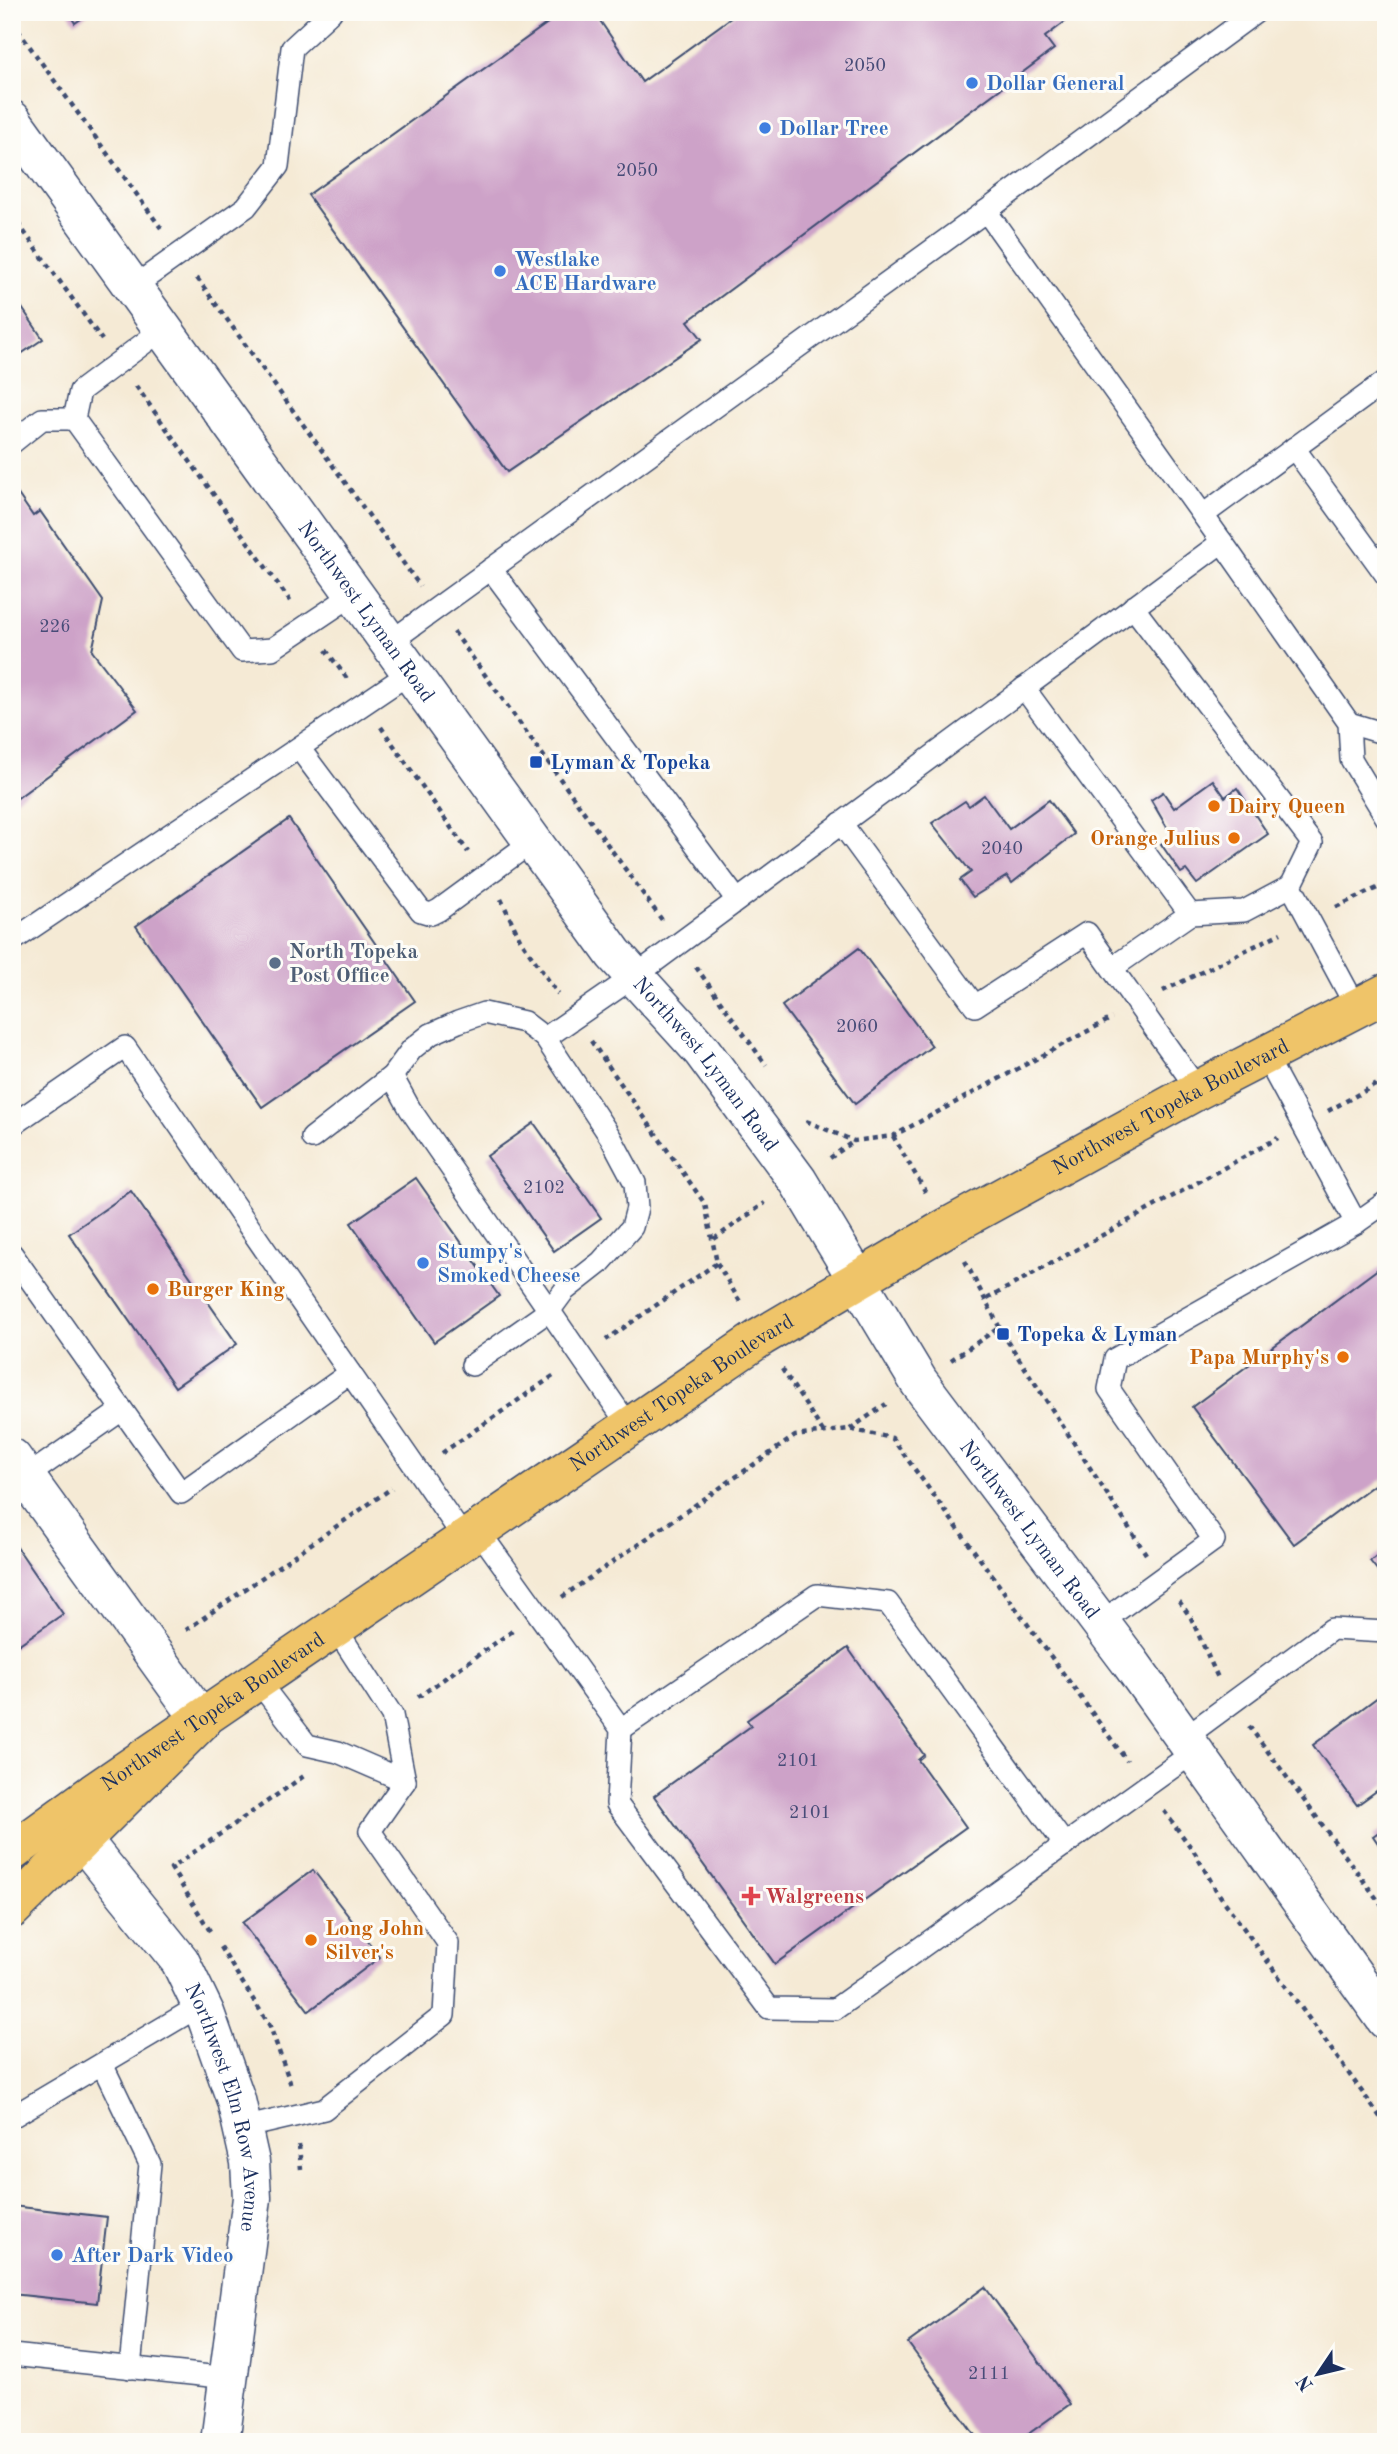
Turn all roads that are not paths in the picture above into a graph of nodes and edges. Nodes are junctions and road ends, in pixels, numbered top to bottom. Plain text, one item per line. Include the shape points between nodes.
1 (331, 12) edge
2 (1256, 12) edge
3 (12, 120) edge
4 (986, 211) junction
5 (133, 287) junction
6 (163, 329) junction
7 (1386, 381) edge
8 (75, 419) junction
9 (12, 443) edge
10 (1294, 448) junction
11 (1203, 515) junction
12 (1222, 542) junction
13 (491, 569) junction
14 (1386, 575) edge
15 (354, 594) junction
16 (1133, 607) junction
17 (400, 657) junction
18 (1024, 688) junction
19 (1349, 723) junction
20 (1386, 734) edge
21 (299, 748) junction
22 (1386, 817) edge
23 (842, 823) junction
24 (533, 841) junction
25 (1291, 886) junction
26 (737, 900) junction
27 (1190, 914) junction
28 (12, 941) edge
29 (1112, 968) junction
30 (635, 976) junction
31 (1371, 1000) edge
32 (545, 1038) junction
33 (1265, 1055) junction
34 (392, 1076) junction
35 (1198, 1090) junction
36 (12, 1125) edge
37 (312, 1138) dead end
38 (1386, 1202) edge
39 (1356, 1223) junction
40 (12, 1254) edge
41 (858, 1280) junction
42 (550, 1310) junction
43 (472, 1365) dead end
44 (350, 1373) junction
45 (122, 1410) junction
46 (629, 1426) junction
47 (19, 1468) edge
48 (471, 1534) junction
49 (1100, 1623) junction
50 (335, 1627) junction
51 (1386, 1632) edge
52 (258, 1681) junction
53 (202, 1721) junction
54 (621, 1730) junction
55 (1189, 1745) junction
56 (405, 1781) junction
57 (72, 1827) junction
58 (1065, 1845) junction
59 (13, 1850) edge
60 (12, 1909) edge
61 (201, 2005) junction
62 (1386, 2020) edge
63 (102, 2064) junction
64 (12, 2117) edge
65 (243, 2128) junction
66 (12, 2355) edge
67 (130, 2368) junction
68 (229, 2378) junction
69 (220, 2442) edge

1 - 5 lane via 292,48 278,166 246,207
2 - 4 lane
3 - 5 street, Northwest Lyman Road
4 - 11 lane
4 - 13 lane
5 - 6 street, Northwest Lyman Road
6 - 8 lane via 80,391
6 - 15 street, Northwest Lyman Road
7 - 10 lane
8 - 9 lane via 42,419
8 - 15 lane via 242,651 272,649
10 - 11 lane
10 - 14 lane
11 - 12 lane
12 - 16 lane
12 - 19 lane
13 - 17 lane
13 - 26 lane
15 - 17 street, Northwest Lyman Road
16 - 18 lane
16 - 25 lane via 1312,843
17 - 21 lane via 365,704
17 - 24 street, Northwest Lyman Road
18 - 23 lane
18 - 27 lane
19 - 20 lane
19 - 22 lane via 1350,759
21 - 24 lane via 421,911 431,914 439,910
21 - 28 lane
23 - 26 lane
23 - 29 lane via 975,1006 1087,933
24 - 30 street, Northwest Lyman Road
25 - 27 lane via 1244,911
25 - 31 lane
26 - 30 lane
27 - 29 lane
29 - 35 lane
30 - 32 lane
30 - 41 street, Northwest Lyman Road via 702,1051 799,1181
31 - 33 main road, Northwest Topeka Boulevard
32 - 34 lane via 524,1021 484,1013 431,1034 412,1049
32 - 42 lane via 611,1138 635,1183 637,1208 632,1227
33 - 35 main road, Northwest Topeka Boulevard
33 - 39 lane
34 - 37 lane
34 - 42 lane via 410,1109
35 - 41 main road, Northwest Topeka Boulevard
36 - 44 lane via 125,1047
38 - 39 lane
39 - 49 lane via 1115,1359 1109,1389 1214,1540
40 - 45 lane
41 - 46 main road, Northwest Topeka Boulevard via 761,1336
41 - 49 street, Northwest Lyman Road via 919,1382
42 - 43 lane
42 - 46 lane
44 - 45 lane via 181,1493
44 - 48 lane via 417,1470
45 - 47 lane
46 - 48 main road, Northwest Topeka Boulevard
47 - 53 street
48 - 50 main road, Northwest Topeka Boulevard
48 - 54 lane
49 - 55 street, Northwest Lyman Road
50 - 52 main road, Northwest Topeka Boulevard
50 - 56 lane via 392,1715
51 - 55 lane via 1332,1629 1234,1702
52 - 53 main road, Northwest Topeka Boulevard
52 - 56 lane via 307,1745 338,1752
53 - 57 main road, Northwest Topeka Boulevard
54 - 58 lane via 817,1595 888,1603
54 - 58 lane via 617,1804 769,2008 835,2008
55 - 58 lane
55 - 62 street, Northwest Lyman Road
56 - 65 lane via 370,1831 448,1943 444,2015 324,2109
57 - 59 main road
57 - 60 main road
57 - 61 street, Northwest Elm Row Avenue via 180,1961
61 - 63 lane
61 - 65 street, Northwest Elm Row Avenue
63 - 64 lane
63 - 67 lane via 150,2164
65 - 68 street, Northwest Elm Row Avenue via 252,2198
66 - 67 lane
67 - 68 lane
68 - 69 street, Northwest Elm Row Avenue

